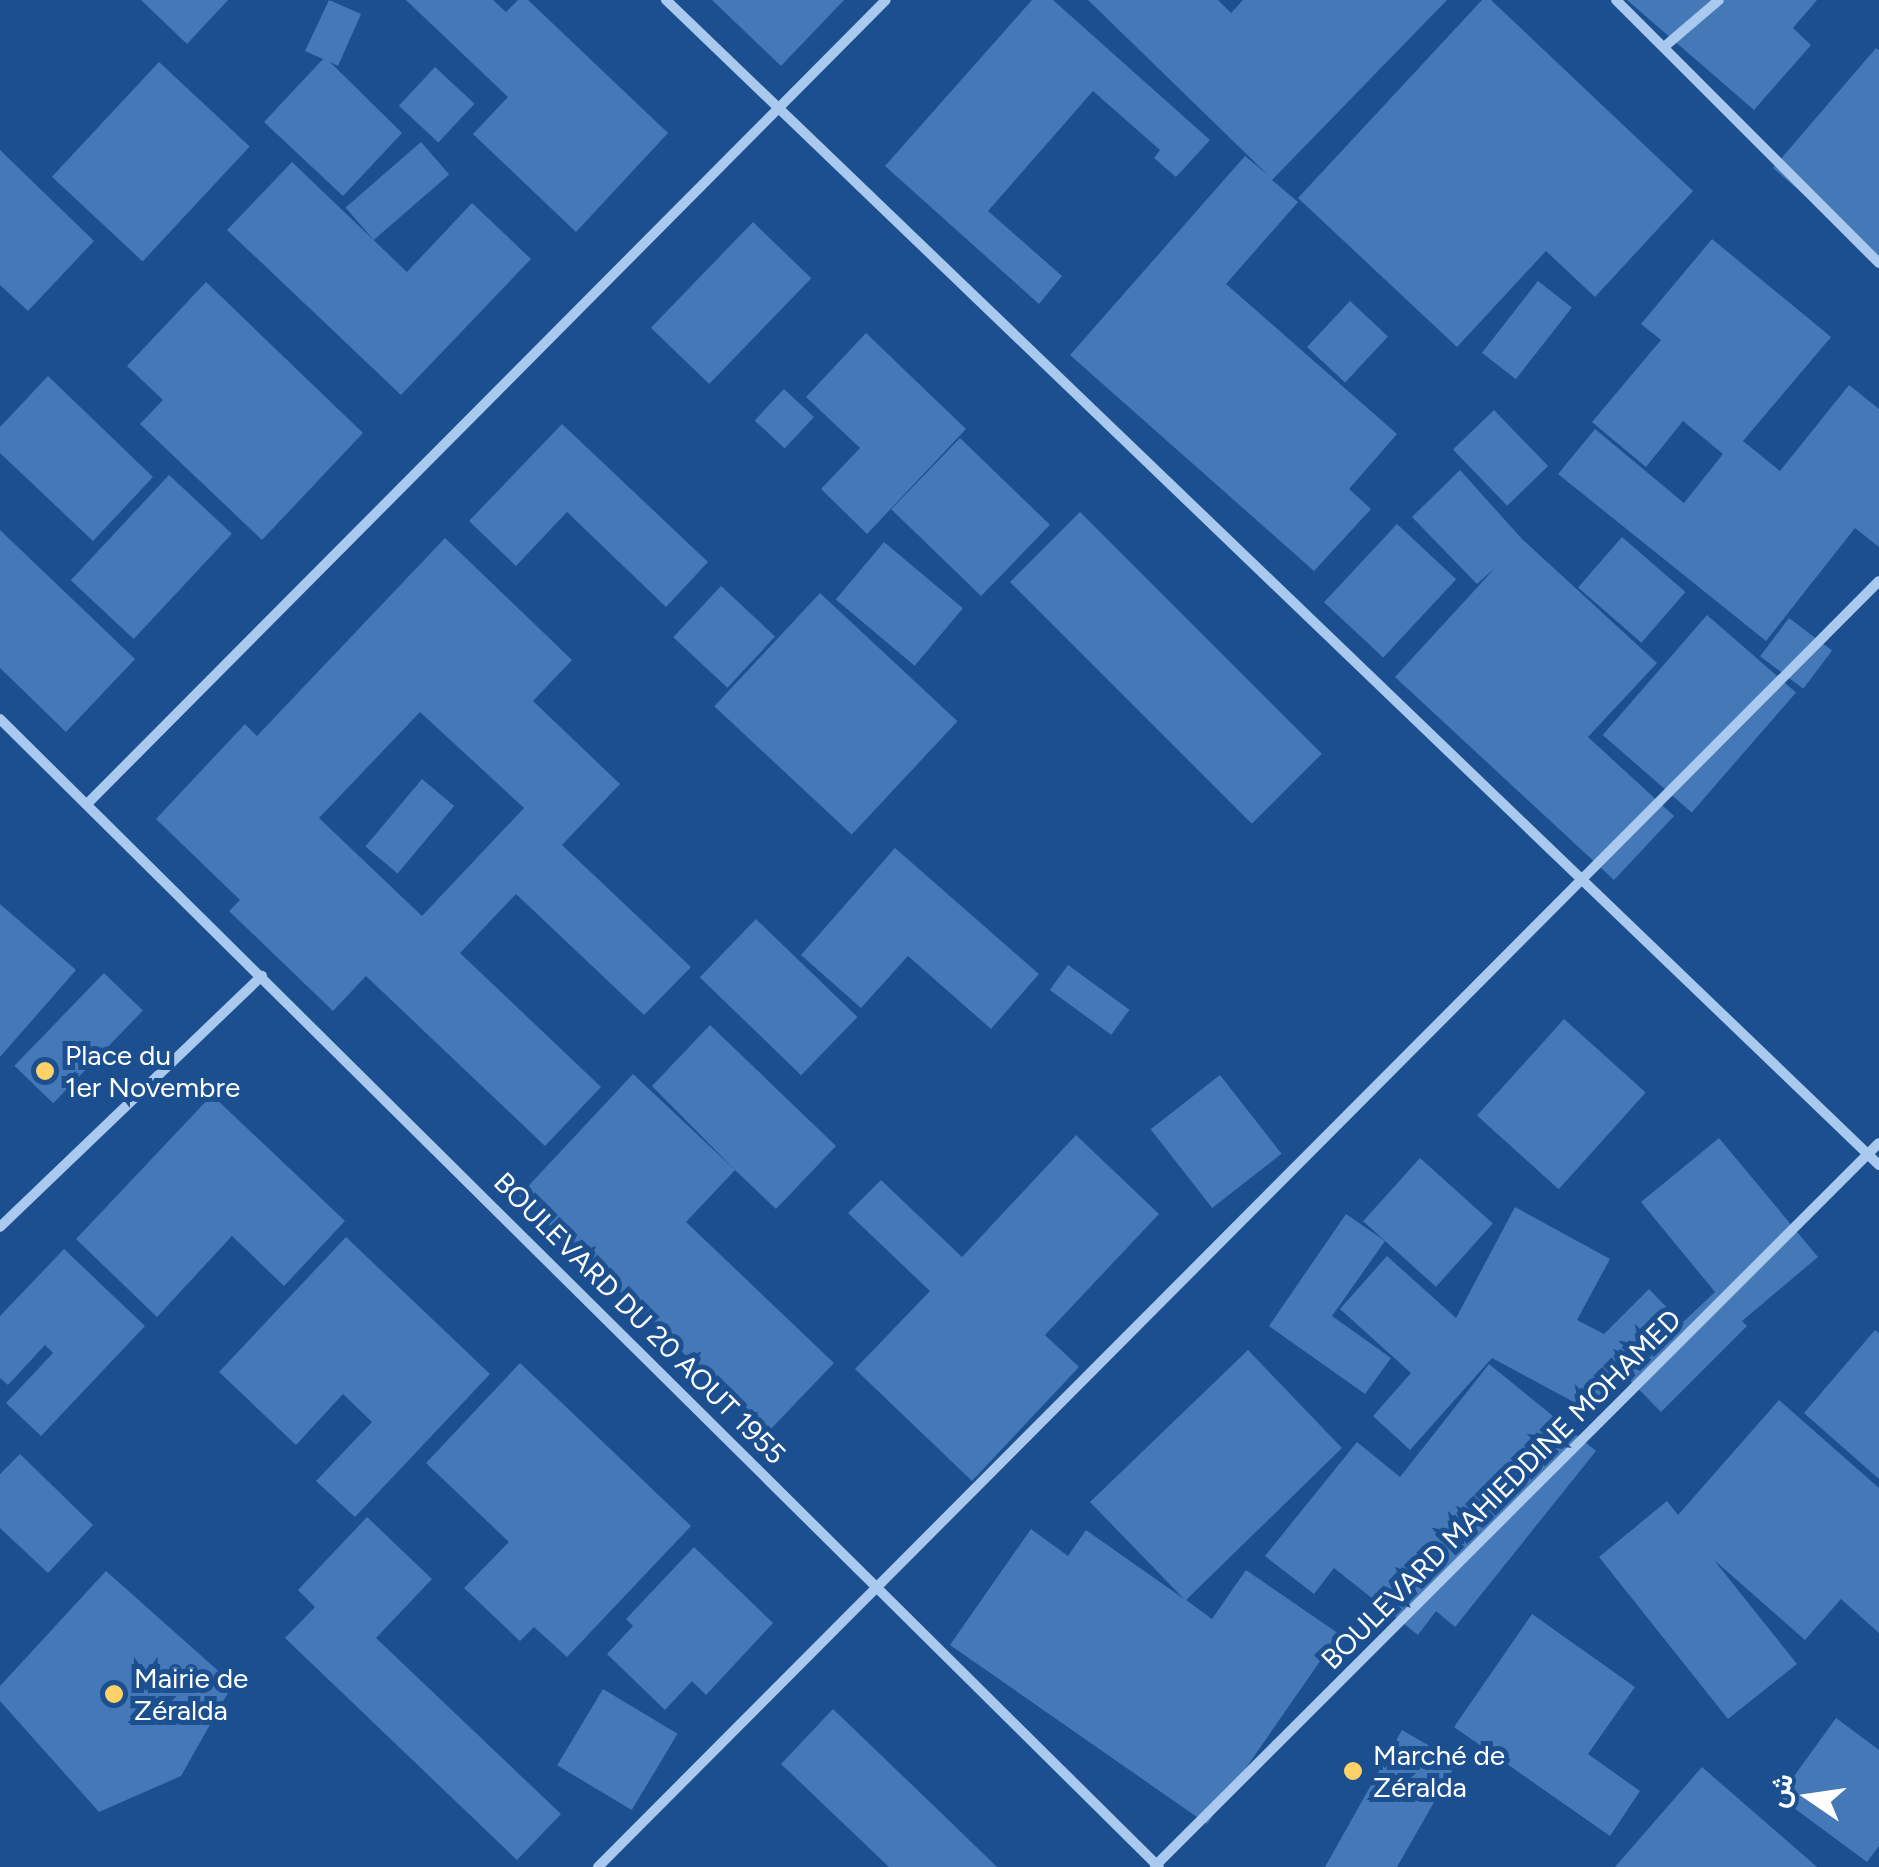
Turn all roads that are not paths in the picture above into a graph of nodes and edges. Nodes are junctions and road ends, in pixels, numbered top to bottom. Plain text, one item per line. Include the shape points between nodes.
1 (666, 0) edge
2 (886, 0) edge
3 (1616, 0) edge
4 (1720, 0) edge
5 (1664, 47) junction
6 (777, 107) junction
7 (1879, 263) edge
8 (1879, 581) edge
9 (0, 719) edge
10 (87, 804) junction
11 (1582, 880) junction
12 (262, 976) junction
13 (1879, 1143) edge
14 (1868, 1154) junction
15 (1879, 1164) edge
16 (0, 1227) edge
17 (878, 1585) junction
18 (1157, 1866) edge
19 (598, 1867) edge

1 - 6 street
2 - 6 street
3 - 5 street
4 - 5 street
5 - 7 street
6 - 10 street
6 - 11 street
8 - 11 street
9 - 10 street, BOULEVARD DU 20 AOUT 1955
10 - 12 street, BOULEVARD DU 20 AOUT 1955
11 - 14 street
11 - 17 street
12 - 16 street
12 - 17 street, BOULEVARD DU 20 AOUT 1955
13 - 14 street, BOULEVARD MAHIEDDINE MOHAMED
14 - 15 street
14 - 18 street, BOULEVARD MAHIEDDINE MOHAMED
17 - 18 street, BOULEVARD DU 20 AOUT 1955
17 - 19 street

